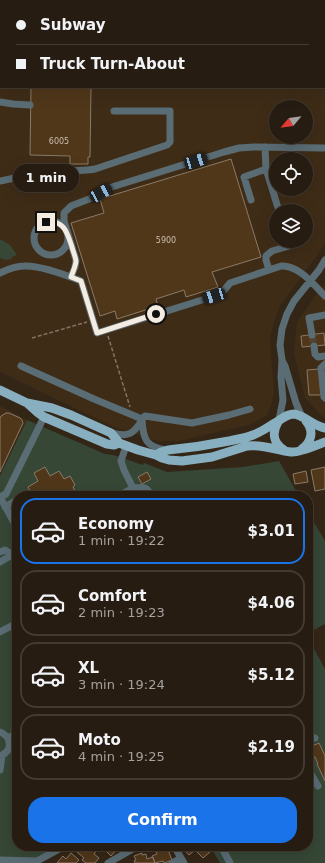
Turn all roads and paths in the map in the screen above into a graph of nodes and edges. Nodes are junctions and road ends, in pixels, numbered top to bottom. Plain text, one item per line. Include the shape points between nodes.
1 (0, 102) edge
2 (30, 105) dead end
3 (114, 111) dead end
4 (265, 147) junction
5 (325, 148) edge
6 (266, 169) junction
7 (0, 181) edge
8 (251, 200) dead end
9 (277, 204) edge
10 (67, 233) junction
11 (282, 248) edge
12 (325, 260) edge
13 (269, 270) junction
14 (0, 273) edge
15 (71, 277) junction
16 (310, 280) junction
17 (325, 296) edge
18 (325, 315) edge
19 (93, 320) junction
20 (106, 330) junction
21 (312, 335) tunnel mouth
22 (32, 338) dead end
23 (314, 346) tunnel mouth
24 (325, 356) edge
25 (282, 360) junction
26 (325, 364) edge
27 (21, 366) dead end
28 (0, 390) edge
29 (325, 398) edge
30 (27, 403) junction
31 (131, 408) dead end
32 (250, 409) dead end
33 (44, 417) junction
34 (304, 418) junction
35 (142, 419) junction
36 (279, 421) junction
37 (325, 428) edge
38 (111, 433) junction
39 (325, 442) edge
40 (123, 445) junction
41 (168, 450) junction
42 (285, 450) junction
43 (301, 450) junction
44 (156, 455) junction
45 (133, 488) junction
46 (127, 491) edge
47 (133, 491) edge
48 (149, 491) edge
49 (0, 497) edge
50 (12, 503) edge
51 (5, 507) junction
52 (12, 519) edge
53 (0, 552) edge
54 (12, 552) edge
55 (12, 555) edge
56 (0, 562) edge
57 (12, 626) edge
58 (0, 632) edge
59 (0, 732) edge
60 (12, 736) edge
61 (8, 738) junction
62 (1, 756) edge
63 (0, 770) edge
64 (313, 778) edge
65 (318, 786) dead end
66 (55, 851) edge
67 (129, 851) edge
68 (177, 851) edge
69 (223, 851) edge
70 (0, 860) edge
71 (182, 860) edge
72 (108, 863) edge
73 (172, 863) edge
74 (230, 863) edge

1 - 2 street
3 - 7 street via 170,111 170,142 95,169 76,172 48,171
4 - 5 street
4 - 6 street
4 - 10 street via 239,148 112,187 71,206 64,213
6 - 8 street via 244,176
6 - 9 street
10 - 10 street via 62,225 52,221 42,224 34,238 38,249 48,255 54,255 64,250 67,245
10 - 15 street via 76,260
11 - 13 street via 266,256
12 - 16 street
13 - 16 street via 281,266 291,267
13 - 20 street via 230,283 221,294
14 - 15 street via 16,267 31,266
15 - 19 street via 81,281
16 - 17 street
16 - 25 street via 287,314 280,345
18 - 21 street via 309,318
19 - 20 street via 97,333
19 - 22 path
20 - 31 path
23 - 24 street via 318,357
25 - 34 street via 296,403
25 - 36 street via 283,400
26 - 29 street via 321,368
27 - 35 street
28 - 30 main road
30 - 33 main road
30 - 38 main road via 52,408
32 - 35 street via 192,423 145,416
33 - 40 main road via 107,444
33 - 49 street via 6,494
34 - 36 main road via 294,414
34 - 37 main road via 318,427
34 - 43 main road via 309,423 311,435 310,441
35 - 38 street via 128,434 122,436
35 - 41 street via 143,433 150,445
36 - 41 main road via 258,433 241,438
36 - 42 main road via 275,427 274,438 280,448
38 - 40 main road
39 - 43 main road
40 - 44 main road
40 - 45 street via 120,462
41 - 44 main road
42 - 43 main road
42 - 44 main road via 252,445 182,461
45 - 46 street
45 - 47 street
45 - 48 street via 143,487
49 - 51 street
50 - 51 street
51 - 52 street
53 - 54 street
55 - 56 street
57 - 58 street
59 - 61 street
60 - 61 street
61 - 62 street via 10,745
62 - 63 street
64 - 65 street
66 - 70 street via 37,861
67 - 72 street
68 - 71 street
69 - 74 street
71 - 73 street

